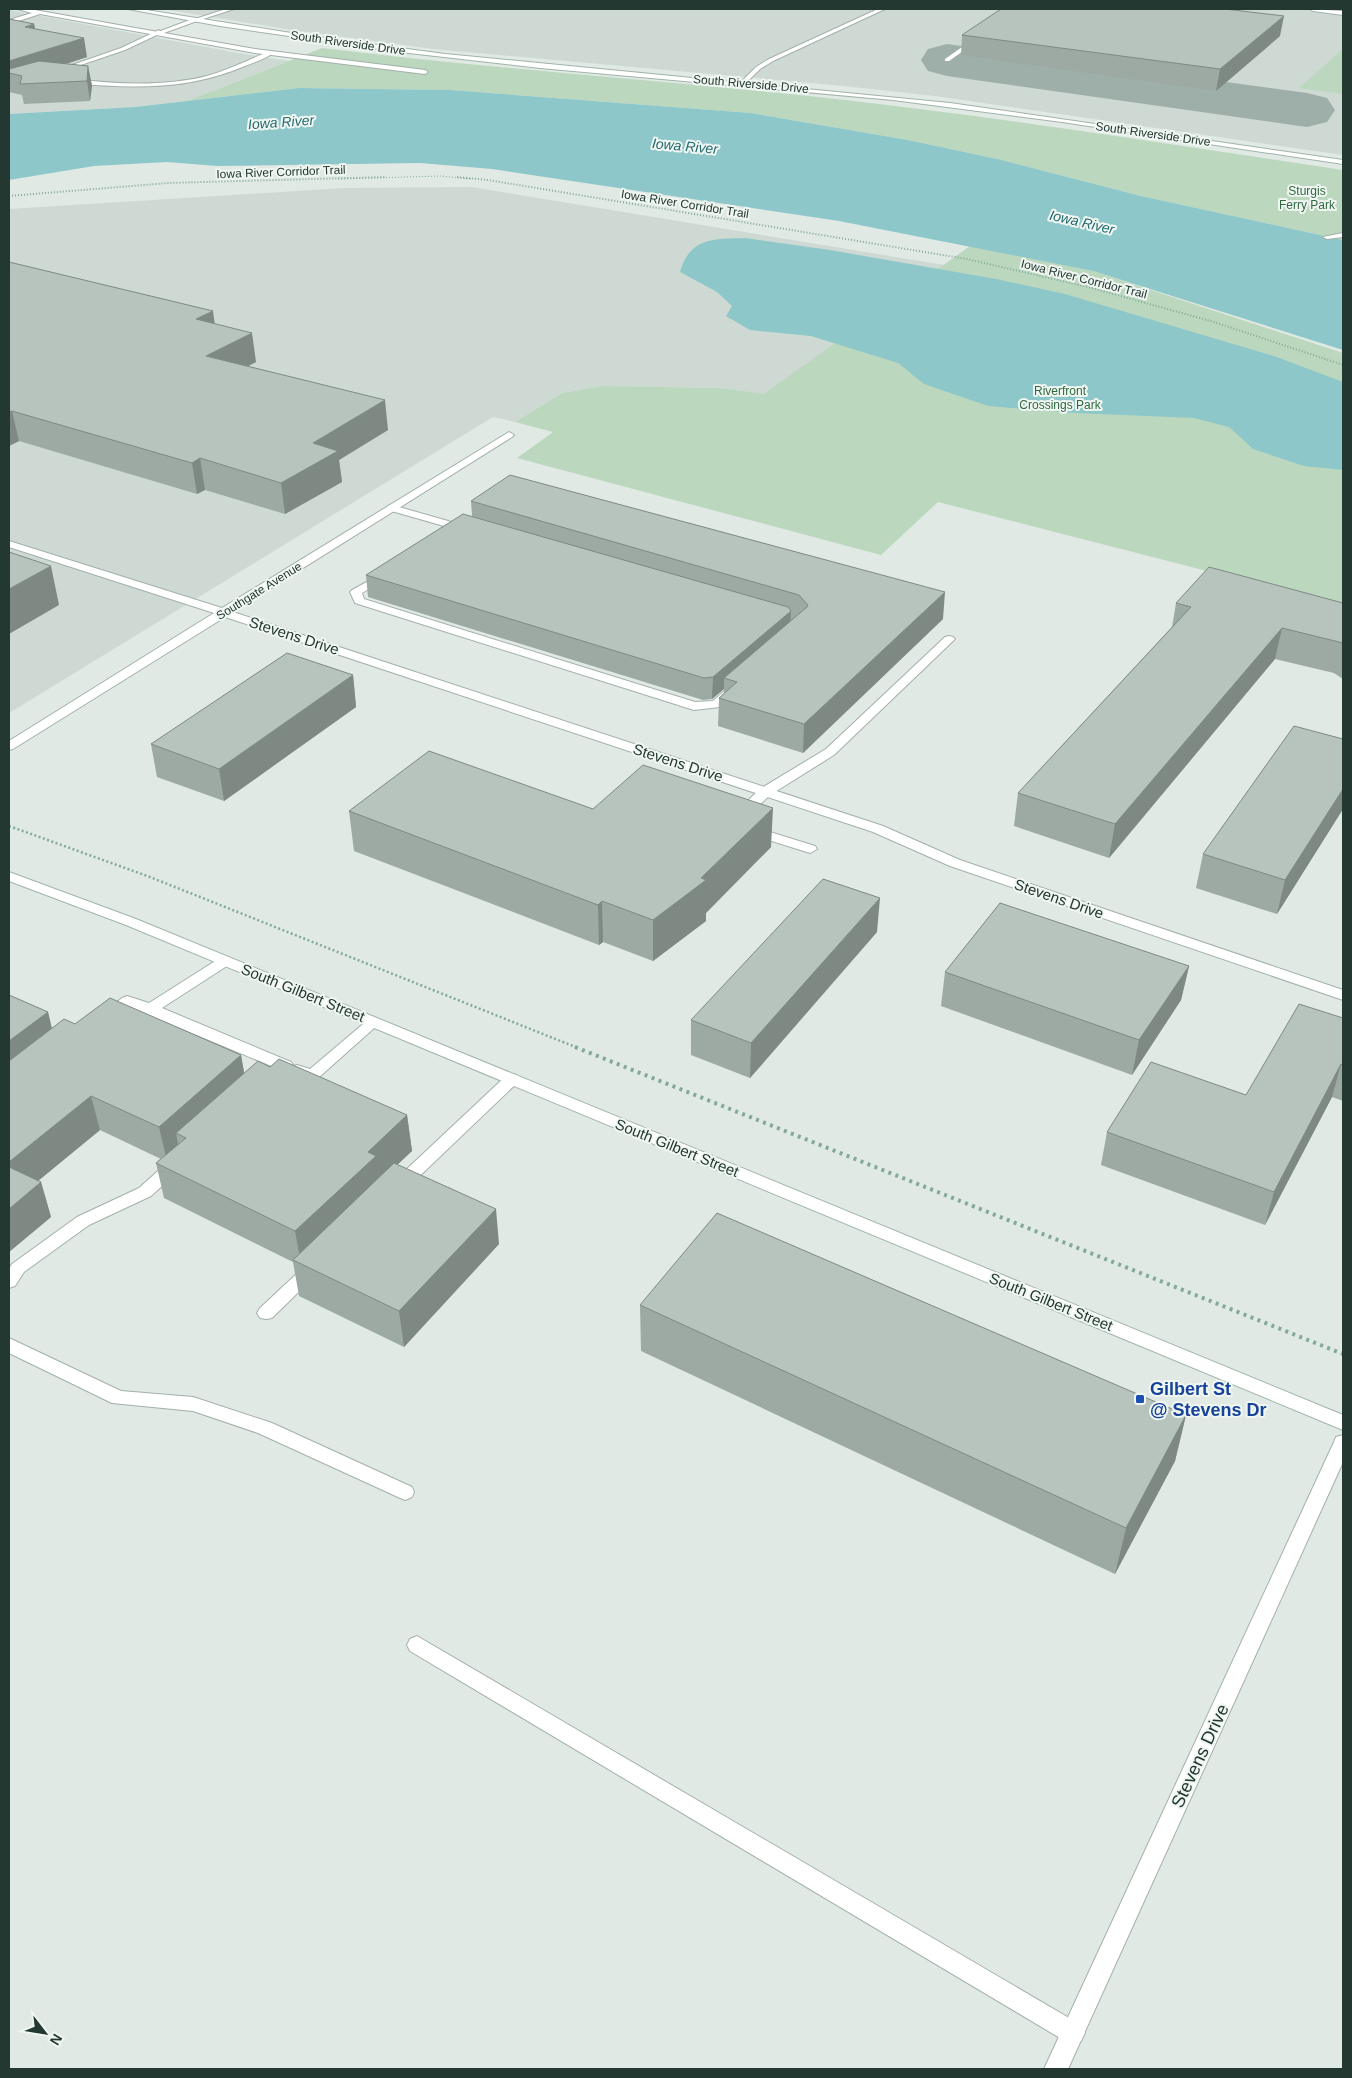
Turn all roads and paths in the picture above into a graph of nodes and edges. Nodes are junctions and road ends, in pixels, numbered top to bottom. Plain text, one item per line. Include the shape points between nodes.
1 (20, 9) edge
2 (131, 9) edge
3 (231, 9) edge
4 (882, 9) edge
5 (1313, 9) edge
6 (40, 12) junction
7 (1343, 13) edge
8 (195, 20) junction
9 (9, 22) edge
10 (159, 32) junction
11 (985, 34) edge
12 (270, 53) junction
13 (947, 60) dead end
14 (425, 72) dead end
15 (49, 74) edge
16 (68, 80) edge
17 (743, 83) junction
18 (1343, 162) edge
19 (9, 196) edge
20 (1343, 235) edge
21 (1327, 237) dead end
22 (1343, 365) edge
23 (509, 435) dead end
24 (392, 508) junction
25 (462, 528) junction
26 (481, 534) edge
27 (446, 538) edge
28 (9, 544) edge
29 (397, 568) edge
30 (225, 613) junction
31 (949, 639) dead end
32 (746, 678) edge
33 (9, 746) edge
34 (765, 792) junction
35 (9, 826) edge
36 (810, 849) dead end
37 (9, 876) edge
38 (225, 961) junction
39 (1343, 995) edge
40 (151, 1009) junction
41 (374, 1022) junction
42 (98, 1023) edge
43 (286, 1066) junction
44 (271, 1079) edge
45 (512, 1079) junction
46 (189, 1152) edge
47 (386, 1197) edge
48 (322, 1258) edge
49 (9, 1282) edge
50 (266, 1312) dead end
51 (9, 1345) edge
52 (1343, 1354) edge
53 (1343, 1423) edge
54 (1343, 1442) edge
55 (405, 1492) dead end
56 (417, 1644) dead end
57 (1073, 2033) junction
58 (1056, 2069) edge

1 - 6 street, South Riverside Drive
2 - 8 street
3 - 8 street
4 - 17 street via 771,60
5 - 7 street
6 - 9 street
6 - 10 street, South Riverside Drive
8 - 10 street, South Riverside Drive
8 - 17 street, South Riverside Drive via 490,61
10 - 12 street, South Riverside Drive
10 - 15 street via 123,49
11 - 13 street
12 - 14 street, South Riverside Drive
12 - 16 street via 210,77 181,82 96,83
17 - 18 street, South Riverside Drive via 964,107
19 - 22 path, Iowa River Corridor Trail via 168,184 441,176 488,180 966,259 1088,287 1214,322
20 - 21 street
23 - 24 street, Southgate Avenue
24 - 25 street
24 - 30 street, Southgate Avenue
25 - 26 street
25 - 27 street
28 - 30 street, Stevens Drive
29 - 32 street via 356,592 359,601 694,706 716,704
30 - 33 street, Southgate Avenue
30 - 34 street, Stevens Drive
31 - 34 street via 830,752
34 - 36 street via 732,824
34 - 39 street, Stevens Drive via 878,829 964,866
35 - 52 path via 150,877
37 - 38 street, South Gilbert Street
38 - 40 street
38 - 41 street, South Gilbert Street
40 - 42 street via 127,1001
40 - 43 street
41 - 43 street via 312,1075
41 - 45 street, South Gilbert Street
43 - 44 street
45 - 47 street
45 - 53 street, South Gilbert Street
46 - 49 street via 144,1192 83,1221 18,1268
48 - 50 street
51 - 55 street via 118,1398 193,1404 265,1428
54 - 57 street, Stevens Drive
56 - 57 street
57 - 58 street, Stevens Drive

